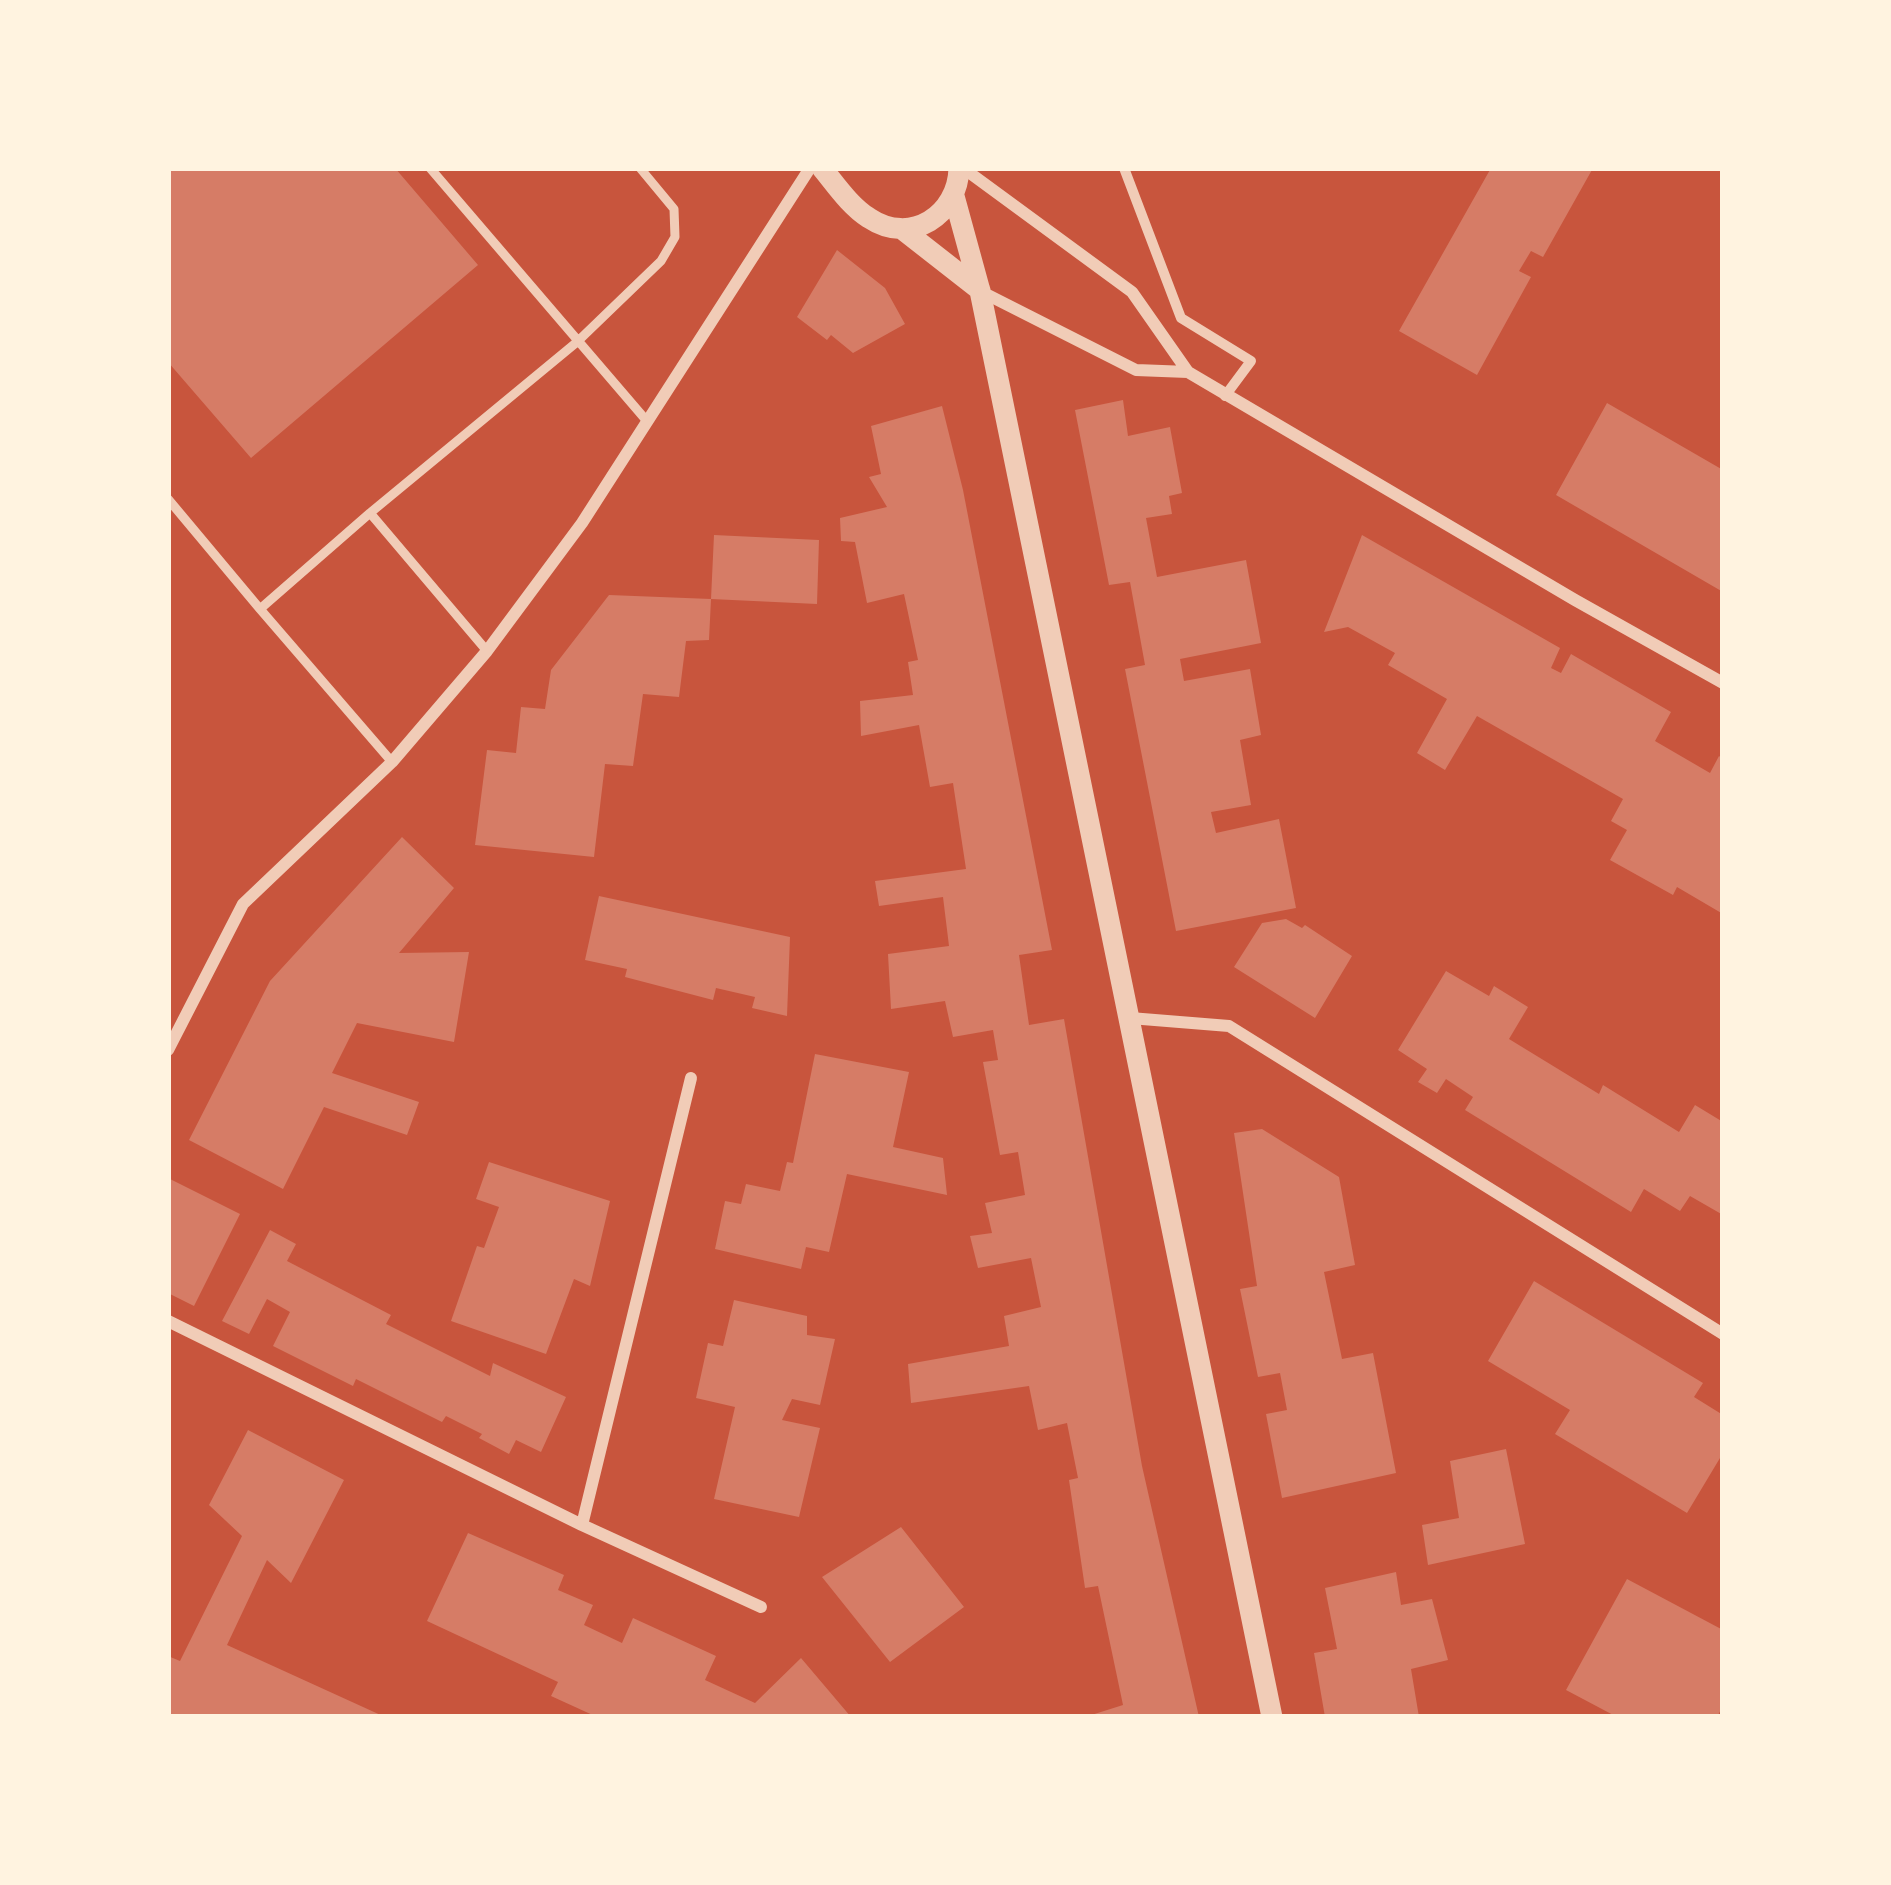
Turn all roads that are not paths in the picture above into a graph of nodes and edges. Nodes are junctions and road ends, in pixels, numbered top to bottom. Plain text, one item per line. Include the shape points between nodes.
1 (430, 168) edge
2 (640, 168) edge
3 (811, 168) edge
4 (822, 168) edge
5 (844, 168) edge
6 (961, 168) edge
7 (1124, 168) edge
8 (954, 196) junction
9 (857, 208) junction
10 (902, 229) junction
11 (980, 291) junction
12 (577, 342) junction
13 (1188, 372) junction
14 (1225, 396) junction
15 (646, 420) junction
16 (168, 499) edge
17 (370, 513) junction
18 (260, 609) junction
19 (487, 651) junction
20 (1723, 682) edge
21 (392, 762) junction
22 (1130, 1018) junction
23 (168, 1050) edge
24 (691, 1078) dead end
25 (168, 1321) edge
26 (1723, 1334) edge
27 (582, 1525) junction
28 (761, 1607) dead end
29 (1272, 1717) edge

1 - 12 lane
2 - 12 lane via 674,209 675,237 661,261
3 - 15 street
4 - 9 street
5 - 9 street
6 - 8 street
6 - 13 street via 1132,292
7 - 14 street via 1180,318 1251,361
8 - 10 street via 933,220
8 - 11 street
9 - 10 street
10 - 11 street
11 - 13 street via 1136,370
11 - 22 street
12 - 15 lane
12 - 17 lane
13 - 14 street
14 - 20 street
15 - 19 street
16 - 18 lane
17 - 18 lane
17 - 19 lane
18 - 21 lane
19 - 21 street
21 - 23 street via 243,904
22 - 26 street via 1229,1026
22 - 29 street
24 - 27 street
25 - 27 street
27 - 28 street

